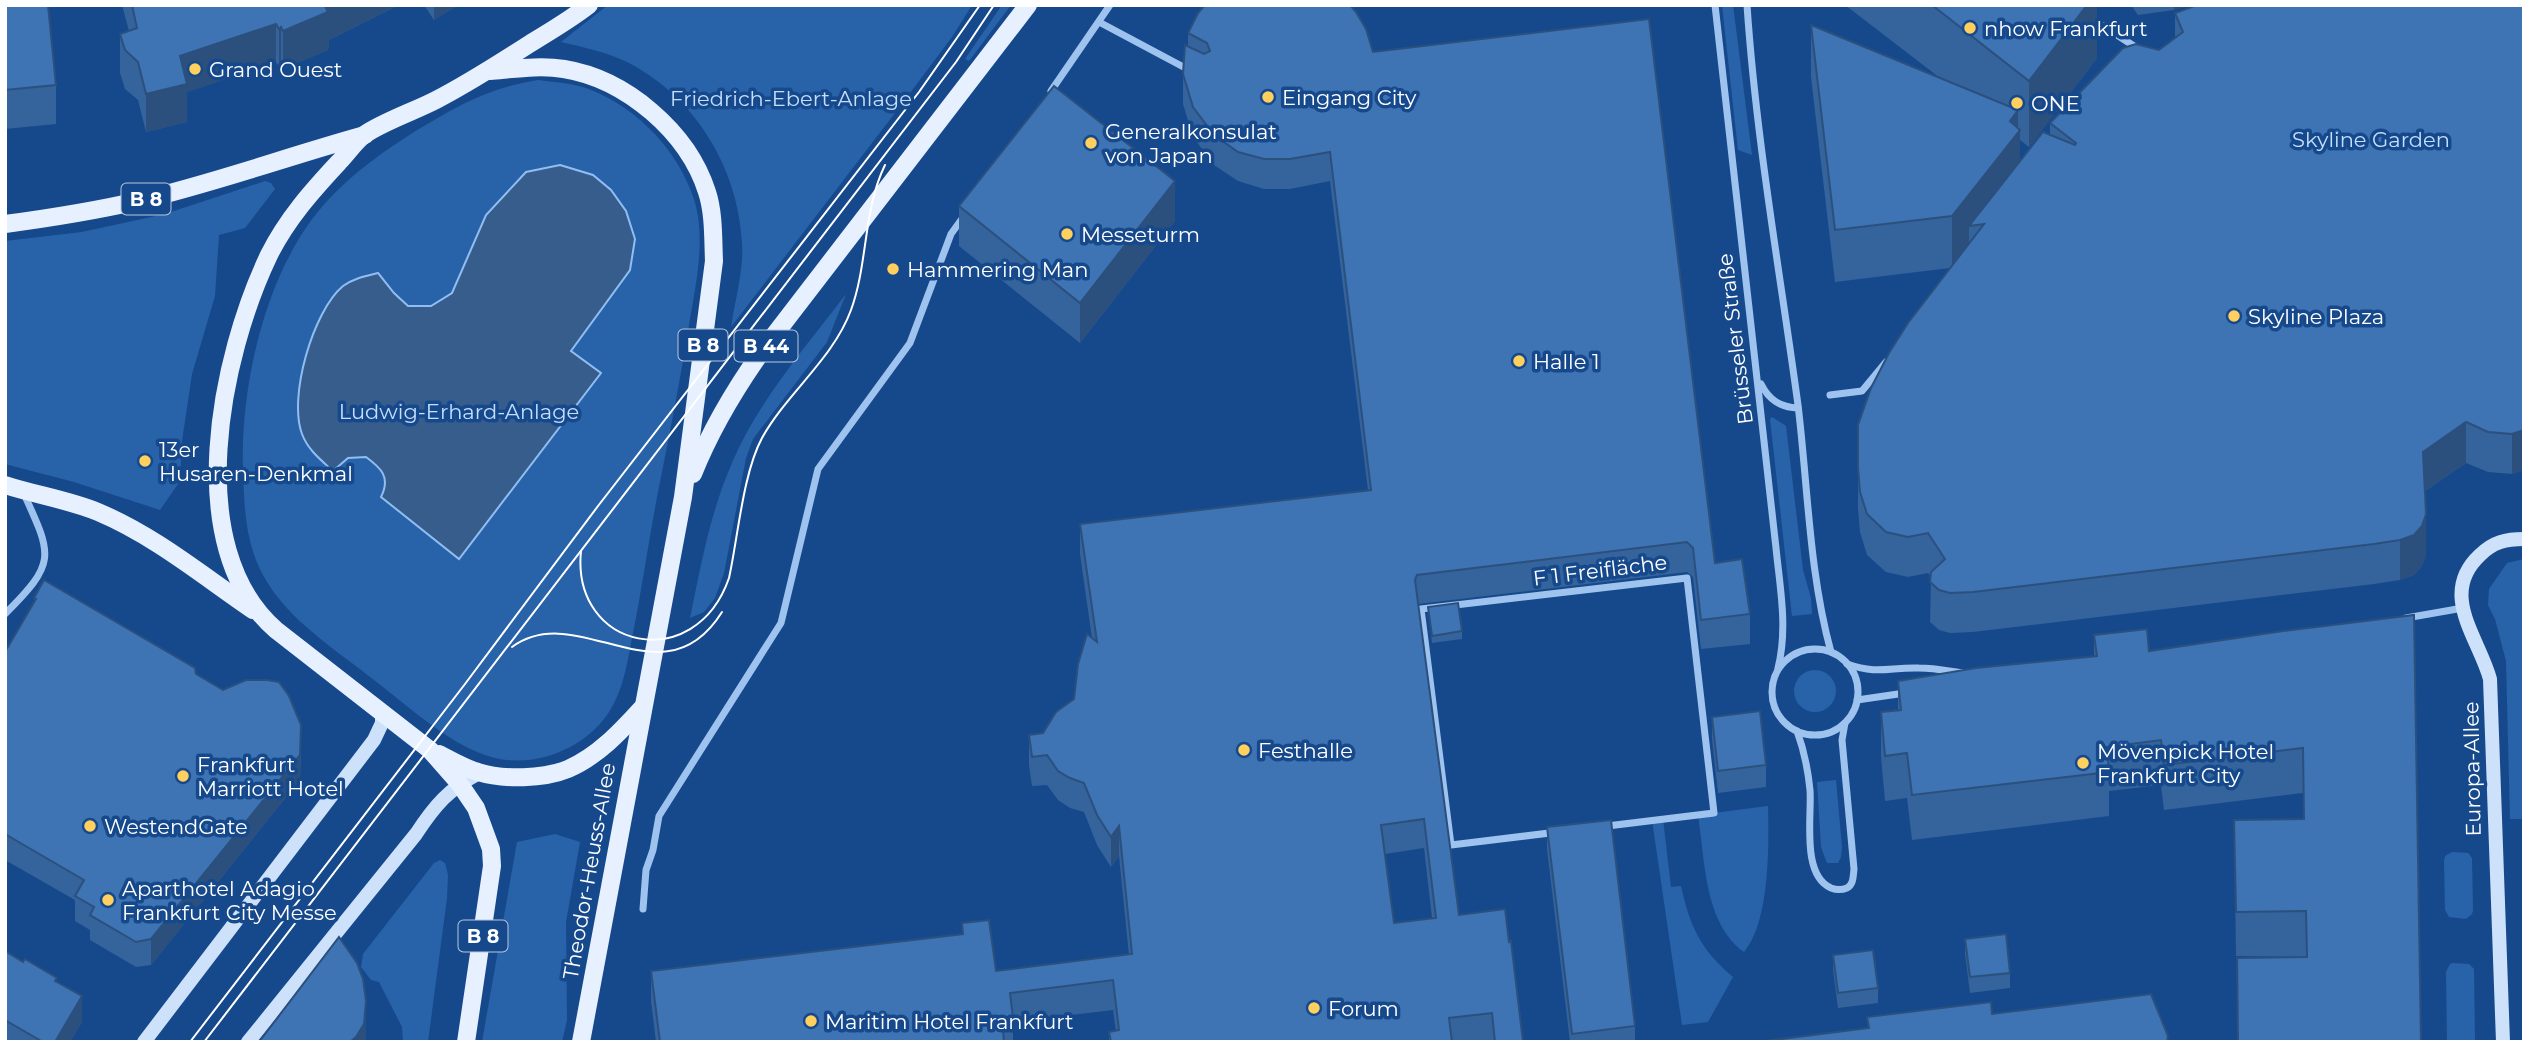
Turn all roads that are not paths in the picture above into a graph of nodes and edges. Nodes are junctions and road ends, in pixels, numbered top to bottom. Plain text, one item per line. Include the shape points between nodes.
1 (589, 5) edge
2 (1028, 5) edge
3 (1110, 5) edge
4 (1715, 5) edge
5 (1746, 5) edge
6 (2082, 13) edge
7 (1098, 22) junction
8 (2149, 56) edge
9 (486, 71) junction
10 (1204, 78) edge
11 (1043, 101) edge
12 (365, 135) junction
13 (966, 212) edge
14 (5, 223) edge
15 (1892, 354) edge
16 (1757, 370) junction
17 (1830, 394) dead end
18 (1798, 408) junction
19 (14, 487) edge
20 (683, 497) junction
21 (2524, 539) edge
22 (2463, 608) junction
23 (5, 614) edge
24 (259, 614) junction
25 (2398, 620) edge
26 (1831, 652) junction
27 (1847, 664) junction
28 (1778, 668) junction
29 (1980, 672) edge
30 (1966, 673) junction
31 (1944, 682) edge
32 (1914, 692) edge
33 (1857, 700) junction
34 (642, 708) junction
35 (383, 714) junction
36 (1845, 723) junction
37 (1797, 731) junction
38 (430, 750) junction
39 (480, 773) junction
40 (459, 783) junction
41 (649, 815) dead end
42 (659, 816) junction
43 (1451, 845) joint
44 (643, 909) dead end
45 (144, 1042) edge
46 (248, 1042) edge
47 (466, 1042) edge
48 (581, 1042) edge
49 (2503, 1042) edge

1 - 9 main road
2 - 20 main road, B 44 via 762,351 710,432
3 - 7 street
4 - 16 street, Brüsseler Straße
5 - 18 street
6 - 8 street
7 - 10 street
7 - 11 street
9 - 12 main road, B 8
9 - 20 main road, B 8 via 564,69 624,91 665,124 707,193 714,261
12 - 14 main road, B 8 via 139,201
12 - 24 main road via 305,198 276,243 241,323 228,374 220,449 221,519 227,548
13 - 42 street via 951,234 910,343 817,469 781,623
15 - 17 street via 1862,391
16 - 18 street via 1772,400
16 - 28 street, Brüsseler Straße via 1784,626
18 - 26 street via 1814,557
19 - 23 street via 42,534 45,558 37,580
19 - 24 main road, B 8 via 97,512 132,529
20 - 34 main road, B 8
21 - 22 street, Europa-Allee via 2488,546 2474,560 2461,591
22 - 25 street
22 - 49 street, Europa-Allee via 2490,679
24 - 35 main road, B 8
26 - 27 street
26 - 28 street via 1800,651
27 - 30 street via 1879,671 1919,668
27 - 33 street via 1854,675
28 - 37 street via 1772,689 1776,711
29 - 30 street
30 - 31 street
32 - 33 street
33 - 36 street
34 - 39 main road via 597,751 568,769 545,775
34 - 48 main road, Theodor-Heuss-Allee / B 8
35 - 38 main road, B 8
35 - 45 street via 374,740
36 - 37 street via 1822,734
36 - 37 street via 1842,740 1854,869 1852,883 1839,890 1823,883 1814,867 1810,790
38 - 39 main road
38 - 40 main road, B 8
39 - 40 street
40 - 46 street via 433,808
40 - 47 main road, B 8 via 476,808 491,849 492,866
41 - 42 street
42 - 44 street via 646,870
43 - 43 street, F 1 Freifläche via 1714,814 1687,578 1421,609

